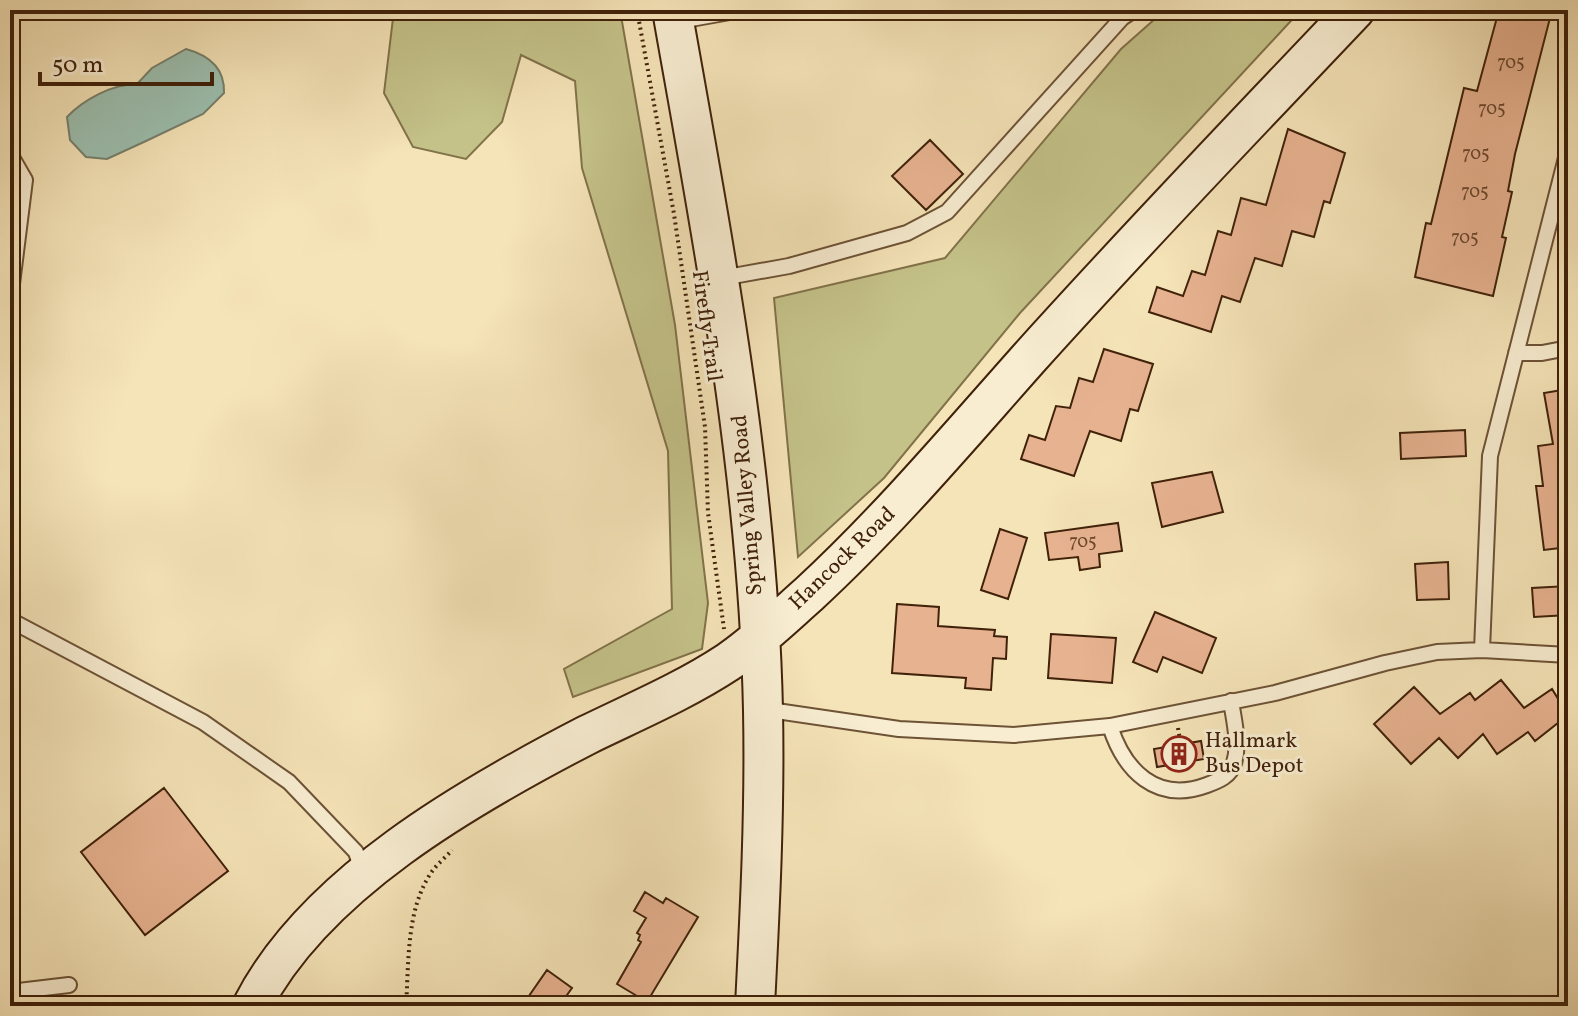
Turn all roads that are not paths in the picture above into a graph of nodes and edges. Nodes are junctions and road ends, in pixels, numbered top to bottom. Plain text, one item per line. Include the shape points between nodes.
1 (741, 10) edge
2 (1134, 10) edge
3 (1355, 10) edge
4 (673, 16) edge
5 (1568, 150) edge
6 (10, 154) edge
7 (719, 279) junction
8 (10, 300) edge
9 (1568, 348) edge
10 (1516, 353) junction
11 (10, 620) edge
12 (742, 635) junction
13 (1482, 650) junction
14 (1568, 655) edge
15 (685, 686) junction
16 (1231, 701) junction
17 (763, 719) junction
18 (1110, 726) junction
19 (364, 876) junction
20 (69, 985) dead end
21 (10, 992) edge
22 (252, 1006) edge
23 (755, 1006) edge

1 - 4 lane
2 - 7 lane via 947,212 907,233 789,266
3 - 12 street, Hancock Road via 837,568
4 - 7 street, Spring Valley Road
5 - 10 lane
6 - 8 lane via 25,180
7 - 12 street, Spring Valley Road via 741,427
9 - 10 lane
10 - 13 lane via 1490,456
11 - 19 lane via 203,722 289,782 356,852
12 - 15 street, Hancock Road via 728,662
12 - 17 street, Spring Valley Road
13 - 14 lane
13 - 16 lane via 1437,652
15 - 17 street via 727,689
15 - 19 street, Hancock Road via 487,790
16 - 18 lane
16 - 18 lane via 1237,743 1234,766 1222,780 1200,788 1160,789 1142,778 1121,755
17 - 18 lane via 1000,734
17 - 23 street, Spring Valley Road
19 - 22 street, Hancock Road via 300,934
20 - 21 lane

